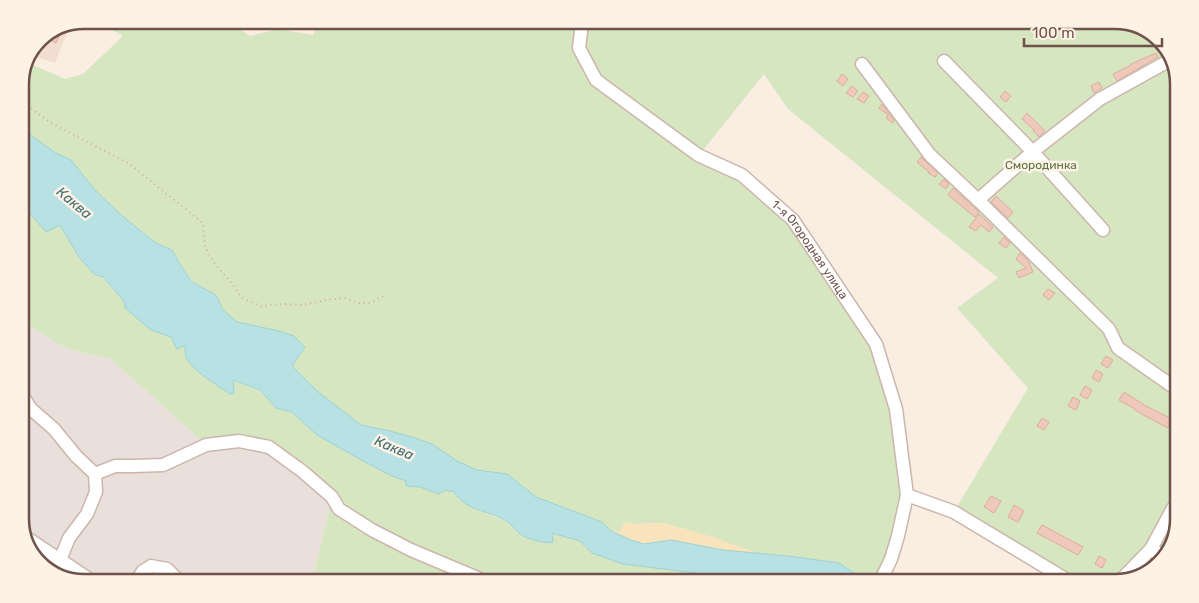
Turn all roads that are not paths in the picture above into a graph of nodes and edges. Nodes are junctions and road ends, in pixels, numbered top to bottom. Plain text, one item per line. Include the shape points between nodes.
1 (581, 29) edge
2 (944, 61) dead end
3 (1166, 62) edge
4 (862, 64) dead end
5 (1033, 152) junction
6 (978, 200) junction
7 (1103, 230) dead end
8 (1170, 384) edge
9 (29, 406) edge
10 (95, 474) junction
11 (907, 495) junction
12 (1170, 514) edge
13 (34, 542) edge
14 (1151, 549) junction
15 (1159, 553) edge
16 (60, 560) junction
17 (1128, 573) edge
18 (81, 574) edge
19 (141, 574) edge
20 (172, 574) edge
21 (468, 574) edge
22 (883, 574) edge
23 (1057, 574) edge

1 - 11 street, 1-я Огородная улица via 579,48 596,80 698,155 742,175 792,220 876,344 896,409
2 - 5 street
3 - 5 street via 1100,99
4 - 6 street via 930,155
5 - 6 street
5 - 7 street
6 - 8 street via 1109,329 1118,348
9 - 10 street
10 - 16 street via 96,492
10 - 21 street via 115,466 163,465 206,445 239,441 269,447 332,497 339,509 364,525 411,550
11 - 22 street, 1-я Огородная улица via 898,536
11 - 23 street via 954,512
12 - 14 street
13 - 16 street
14 - 15 street
14 - 17 street
16 - 18 street
19 - 20 street via 151,566 167,569

